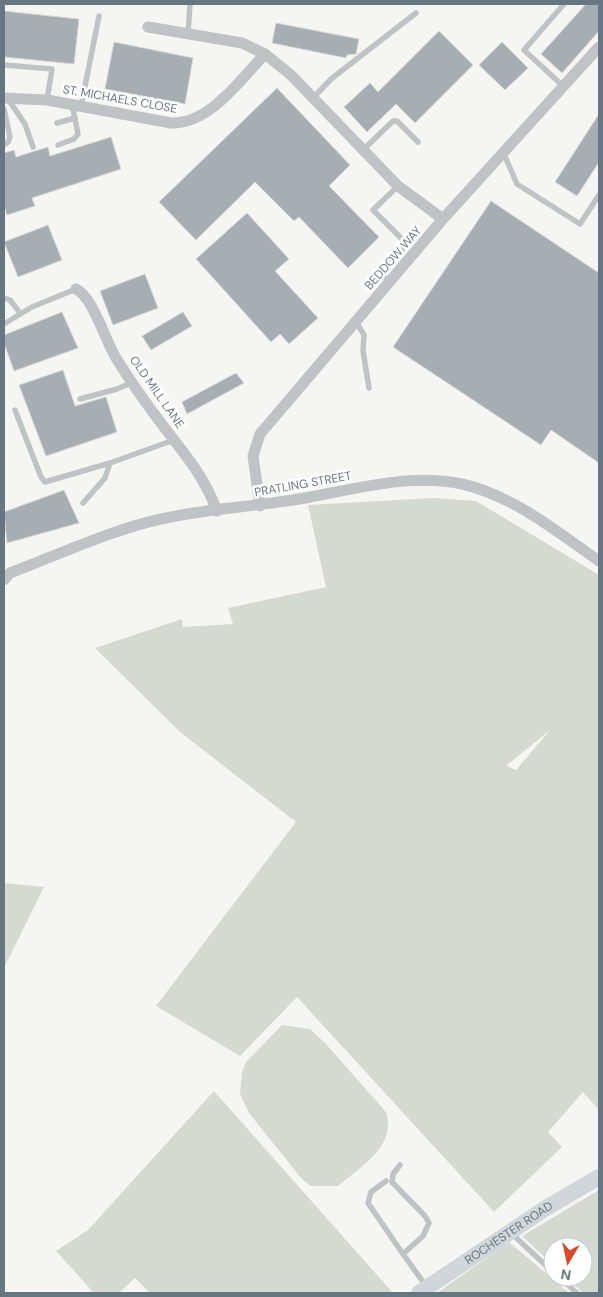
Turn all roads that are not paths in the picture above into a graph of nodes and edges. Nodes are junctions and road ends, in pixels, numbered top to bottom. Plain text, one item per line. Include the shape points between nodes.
1 (190, 4) edge
2 (564, 4) edge
3 (416, 13) dead end
4 (99, 16) dead end
5 (148, 27) dead end
6 (188, 34) junction
7 (599, 47) edge
8 (265, 54) junction
9 (4, 65) edge
10 (564, 86) junction
11 (313, 98) junction
12 (47, 100) junction
13 (5, 102) edge
14 (77, 105) junction
15 (75, 118) junction
16 (57, 123) dead end
17 (418, 142) dead end
18 (4, 144) edge
19 (58, 144) dead end
20 (33, 147) dead end
21 (363, 150) junction
22 (503, 152) junction
23 (398, 186) junction
24 (599, 195) edge
25 (443, 220) junction
26 (390, 282) junction
27 (76, 289) joint
28 (4, 298) edge
29 (20, 313) junction
30 (356, 322) junction
31 (4, 324) edge
32 (131, 383) junction
33 (369, 388) dead end
34 (80, 399) dead end
35 (15, 410) dead end
36 (174, 440) junction
37 (110, 463) junction
38 (83, 503) dead end
39 (260, 506) junction
40 (217, 512) junction
41 (599, 561) edge
42 (6, 573) edge
43 (400, 1166) dead end
44 (599, 1177) edge
45 (386, 1180) dead end
46 (510, 1232) junction
47 (403, 1254) junction
48 (543, 1263) edge
49 (423, 1290) edge

1 - 6 lane
2 - 10 lane via 524,50
3 - 11 lane via 332,79
4 - 14 lane
5 - 6 street
6 - 8 street via 242,43
7 - 10 street, BEDDOW WAY
8 - 11 street
8 - 14 street, ST. MICHAELS CLOSE via 219,101 185,123
9 - 12 lane via 52,68
10 - 22 street, BEDDOW WAY
11 - 21 street
12 - 13 street, ST. MICHAELS CLOSE
12 - 14 street, ST. MICHAELS CLOSE
13 - 18 lane via 10,137
13 - 20 lane via 25,124
14 - 15 lane
15 - 16 lane
15 - 19 lane via 77,137
17 - 21 lane via 397,121 393,121
21 - 23 street
22 - 24 lane via 518,184 580,224
22 - 25 street, BEDDOW WAY
23 - 25 street
23 - 26 lane via 373,210 404,241 404,248 383,269 382,274
25 - 26 street, BEDDOW WAY
26 - 30 street, BEDDOW WAY
27 - 29 lane via 67,290
27 - 32 street, OLD MILL LANE via 89,302
28 - 29 lane via 10,300
29 - 31 lane
30 - 33 lane via 364,335
30 - 39 street, BEDDOW WAY via 260,434 253,456
32 - 34 lane
32 - 36 street, OLD MILL LANE
35 - 37 lane via 45,482
36 - 37 lane
36 - 40 street, OLD MILL LANE via 202,477
37 - 38 lane via 105,478
39 - 40 street, PRATLING STREET
39 - 41 street, PRATLING STREET via 406,481 462,484 518,505
40 - 42 street, PRATLING STREET via 140,524
43 - 47 lane via 393,1174 392,1182 429,1223 422,1236
44 - 46 street, ROCHESTER ROAD
45 - 47 lane via 371,1192 368,1203
46 - 48 lane
46 - 49 street, ROCHESTER ROAD
47 - 49 lane

